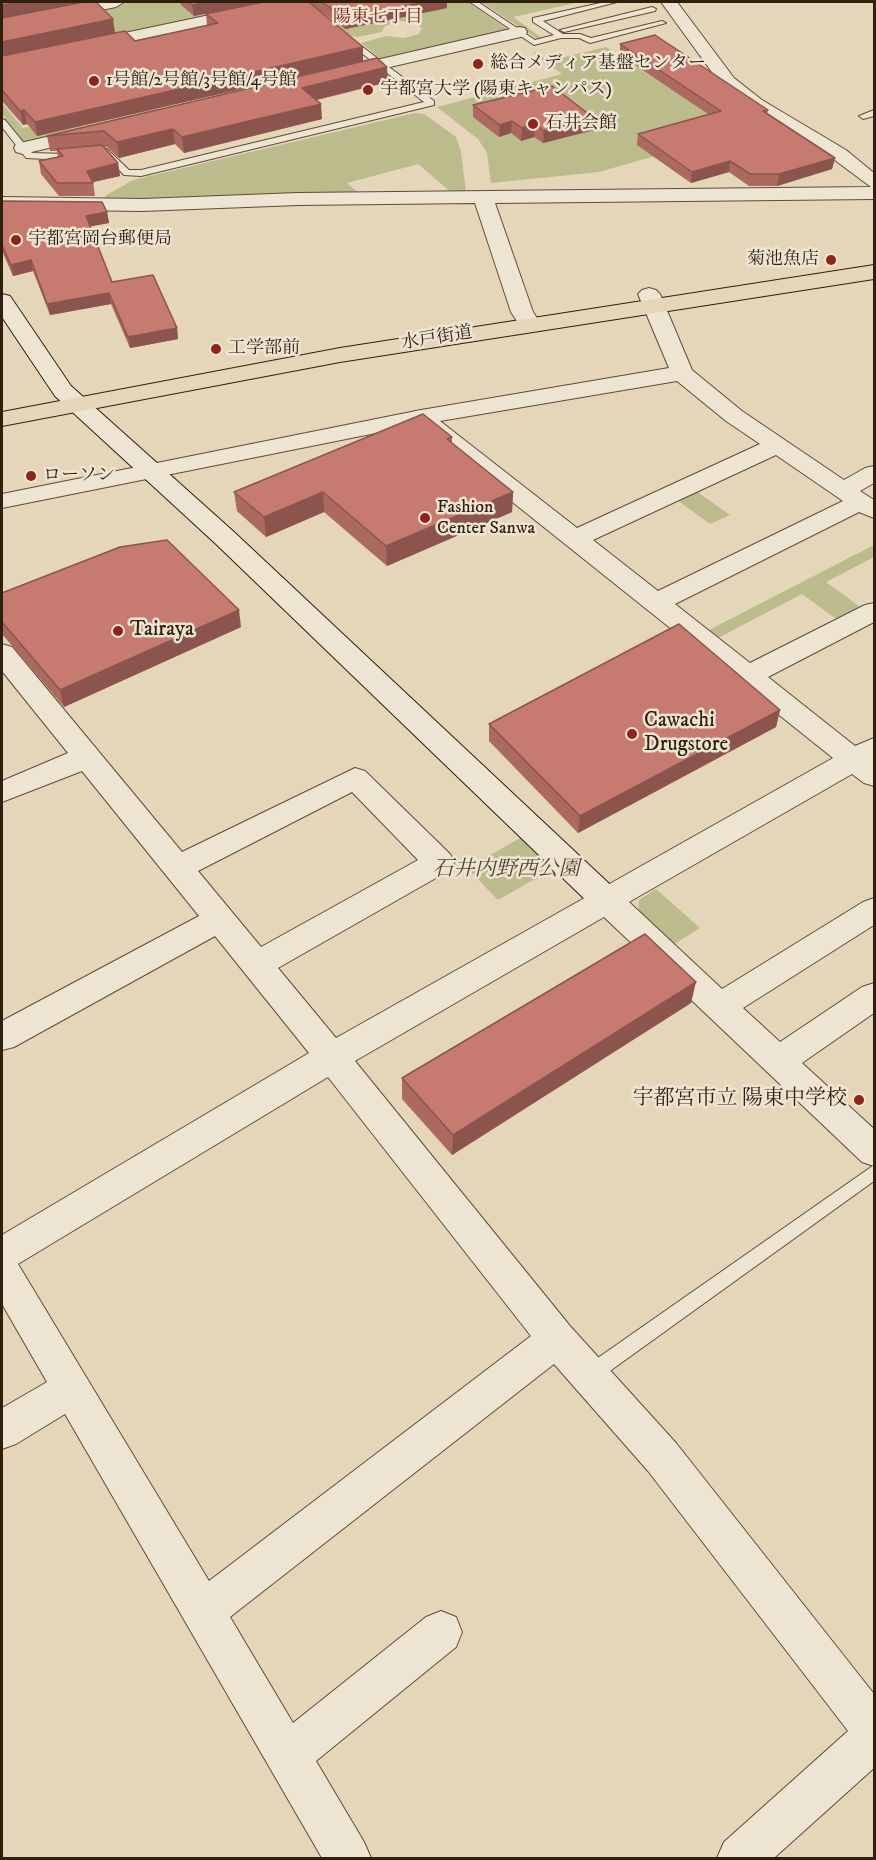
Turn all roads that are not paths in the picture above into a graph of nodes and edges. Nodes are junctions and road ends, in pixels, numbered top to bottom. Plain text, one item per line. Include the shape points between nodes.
1 (116, 2) edge
2 (292, 2) edge
3 (474, 2) edge
4 (613, 2) edge
5 (661, 5) edge
6 (662, 23) dead end
7 (2, 25) edge
8 (338, 30) edge
9 (519, 32) junction
10 (558, 34) junction
11 (2, 64) edge
12 (380, 64) junction
13 (323, 78) edge
14 (874, 113) edge
15 (863, 116) dead end
16 (2, 122) edge
17 (108, 128) edge
18 (23, 148) junction
19 (874, 182) edge
20 (874, 193) edge
21 (483, 198) junction
22 (2, 203) edge
23 (874, 261) edge
24 (874, 272) edge
25 (651, 299) junction
26 (2, 301) edge
27 (526, 318) junction
28 (682, 373) junction
29 (70, 398) junction
30 (2, 403) edge
31 (421, 417) junction
32 (2, 419) edge
33 (778, 445) junction
34 (152, 472) junction
35 (874, 473) edge
36 (2, 501) edge
37 (860, 501) edge
38 (576, 539) junction
39 (656, 603) junction
40 (874, 610) edge
41 (2, 653) edge
42 (748, 676) junction
43 (87, 757) junction
44 (868, 761) edge
45 (2, 792) edge
46 (178, 868) junction
47 (607, 901) junction
48 (874, 910) edge
49 (220, 919) junction
50 (257, 965) junction
51 (874, 996) edge
52 (721, 1006) junction
53 (2, 1037) edge
54 (332, 1057) junction
55 (779, 1061) junction
56 (874, 1151) edge
57 (874, 1172) edge
58 (2, 1254) edge
59 (2, 1270) edge
60 (557, 1339) junction
61 (589, 1376) junction
62 (72, 1388) junction
63 (2, 1430) edge
64 (203, 1611) junction
65 (441, 1632) dead end
66 (874, 1729) edge
67 (874, 1738) edge
68 (287, 1756) junction
69 (348, 1858) edge
70 (740, 1858) edge

1 - 7 street
2 - 11 street
3 - 9 lane
4 - 10 lane via 536,20
5 - 10 lane
5 - 19 street via 728,82 756,104 839,154
6 - 10 lane via 590,41
8 - 12 lane
9 - 10 lane via 534,43
9 - 12 street
12 - 13 street
12 - 18 lane via 430,103 141,173 128,172 107,152 29,156
14 - 15 lane
16 - 18 lane
17 - 18 street
20 - 21 street
21 - 22 street via 142,205
21 - 27 street
23 - 25 highway, 水戸街道
24 - 25 highway, 水戸街道
25 - 27 highway, 水戸街道
25 - 28 street
26 - 29 street
27 - 29 highway, 水戸街道 via 340,355
28 - 31 street
28 - 33 street via 734,416
29 - 30 highway, 水戸街道
29 - 32 highway, 水戸街道
29 - 34 street
31 - 34 street
31 - 38 street
33 - 37 street
33 - 38 street
34 - 36 street
34 - 47 street
35 - 37 street
37 - 39 street
38 - 39 street
39 - 42 street
40 - 42 street
41 - 43 street
42 - 44 street
43 - 45 street
43 - 46 street
44 - 47 street
46 - 49 street
46 - 50 street via 354,778 439,862
47 - 52 street
47 - 54 street
48 - 52 street
49 - 50 street
49 - 53 street
50 - 54 street
51 - 55 street
52 - 55 street
54 - 58 street
54 - 60 street
55 - 56 street
57 - 61 lane
59 - 62 street
60 - 61 street
60 - 64 street
61 - 66 street via 662,1457
62 - 63 street
62 - 64 street
64 - 68 street
65 - 68 street
67 - 70 street
68 - 69 street

